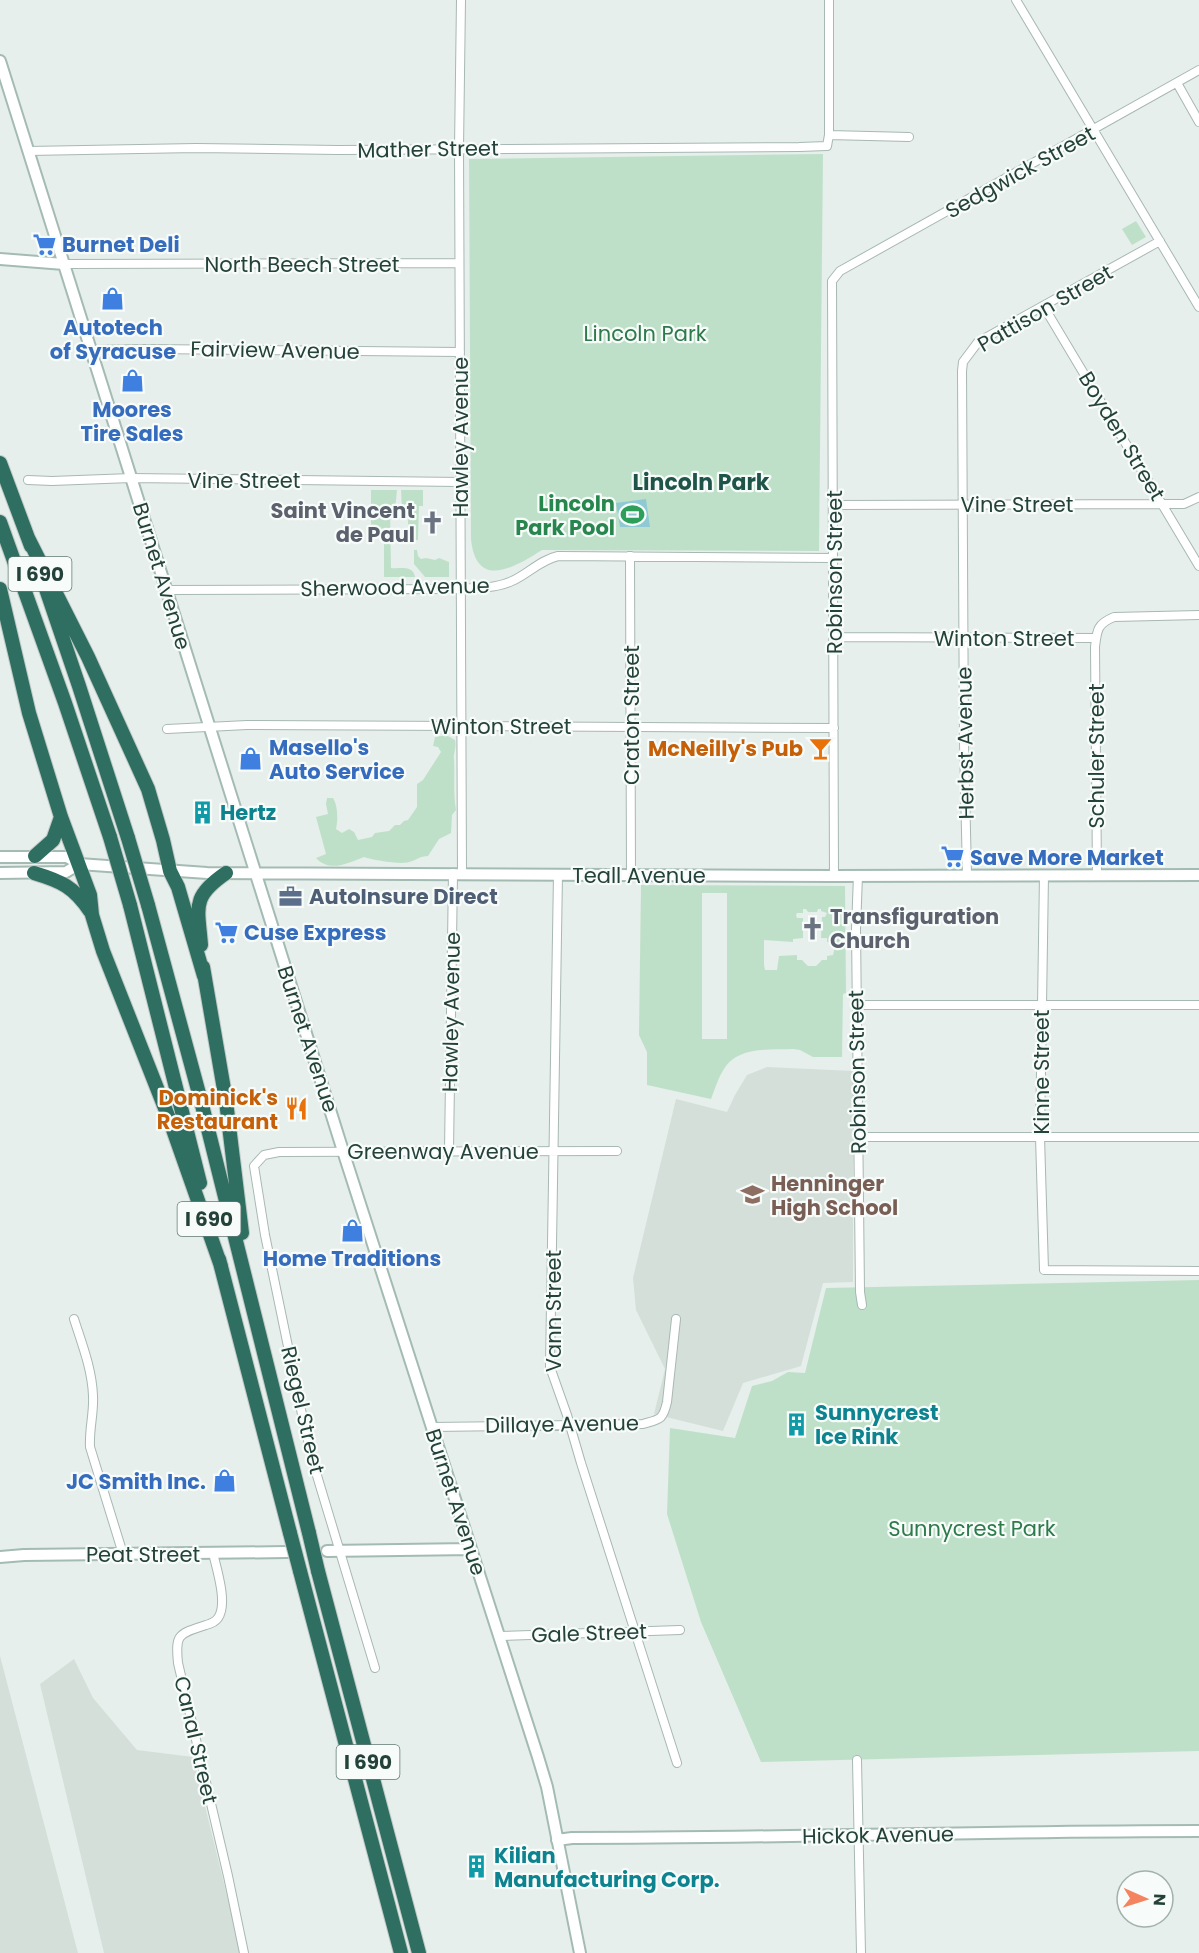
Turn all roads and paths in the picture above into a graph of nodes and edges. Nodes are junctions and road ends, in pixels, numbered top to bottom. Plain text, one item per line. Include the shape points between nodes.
1 (461, 0) edge
2 (829, 0) edge
3 (1016, 0) edge
4 (0, 61) edge
5 (1199, 70) edge
6 (1177, 83) junction
7 (1199, 122) edge
8 (1095, 130) junction
9 (829, 135) junction
10 (909, 137) dead end
11 (459, 148) junction
12 (28, 151) junction
13 (1160, 241) junction
14 (0, 259) edge
15 (459, 263) junction
16 (64, 264) junction
17 (840, 271) joint
18 (1044, 307) junction
19 (1199, 307) edge
20 (91, 350) junction
21 (460, 352) junction
22 (0, 463) edge
23 (131, 478) junction
24 (28, 480) dead end
25 (460, 482) junction
26 (1199, 497) edge
27 (962, 504) junction
28 (1164, 504) junction
29 (834, 505) junction
30 (0, 522) edge
31 (28, 538) junction
32 (630, 556) junction
33 (833, 558) junction
34 (1199, 566) edge
35 (460, 588) junction
36 (0, 589) edge
37 (166, 590) junction
38 (1199, 615) edge
39 (834, 637) junction
40 (964, 638) junction
41 (1096, 638) junction
42 (209, 726) junction
43 (461, 727) junction
44 (632, 727) junction
45 (834, 728) junction
46 (167, 729) dead end
47 (61, 818) junction
48 (35, 856) junction
49 (0, 857) edge
50 (79, 864) junction
51 (170, 872) junction
52 (0, 873) edge
53 (34, 873) junction
54 (226, 873) junction
55 (255, 873) junction
56 (457, 873) junction
57 (558, 874) junction
58 (631, 875) junction
59 (858, 875) junction
60 (968, 875) junction
61 (1044, 875) junction
62 (1097, 875) junction
63 (1199, 875) edge
64 (834, 876) junction
65 (92, 915) junction
66 (204, 976) junction
67 (857, 1005) junction
68 (1041, 1005) junction
69 (1199, 1005) edge
70 (858, 1137) junction
71 (1040, 1137) junction
72 (1199, 1137) edge
73 (343, 1151) junction
74 (449, 1151) junction
75 (553, 1151) junction
76 (616, 1151) dead end
77 (269, 1154) joint
78 (220, 1266) junction
79 (1199, 1271) edge
80 (249, 1288) junction
81 (862, 1305) dead end
82 (74, 1319) dead end
83 (676, 1319) dead end
84 (570, 1425) junction
85 (432, 1427) junction
86 (471, 1548) junction
87 (327, 1551) dead end
88 (340, 1551) junction
89 (287, 1552) dead end
90 (213, 1553) junction
91 (123, 1554) junction
92 (0, 1557) edge
93 (680, 1630) dead end
94 (634, 1631) junction
95 (499, 1636) junction
96 (375, 1668) dead end
97 (857, 1760) dead end
98 (677, 1763) dead end
99 (1199, 1831) edge
100 (858, 1835) junction
101 (557, 1840) junction
102 (244, 1953) edge
103 (401, 1953) edge
104 (419, 1953) edge
105 (580, 1953) edge
106 (861, 1953) edge

1 - 11 street, Hawley Avenue
2 - 9 street
3 - 8 street
4 - 12 street, Burnet Avenue
5 - 6 street, Sedgwick Street
6 - 7 street
6 - 8 street, Sedgwick Street
8 - 13 street
8 - 17 street, Sedgwick Street
9 - 10 street
9 - 11 street, Mather Street via 827,146 799,147
11 - 12 street, Mather Street
11 - 15 street, Hawley Avenue
12 - 16 street, Burnet Avenue
13 - 18 street, Pattison Street
13 - 19 street
14 - 16 street, North Beech Street
15 - 16 street, North Beech Street
15 - 21 street, Hawley Avenue
16 - 20 street, Burnet Avenue
17 - 29 street, Robinson Street via 832,281
18 - 27 street, Pattison Street via 978,342 963,362
18 - 28 street, Boyden Street
20 - 21 street, Fairview Avenue
20 - 23 street, Burnet Avenue
21 - 25 street, Hawley Avenue
22 - 31 highway, I 690
23 - 24 street, Vine Street
23 - 25 street, Vine Street
23 - 37 street, Burnet Avenue
25 - 35 street, Hawley Avenue
26 - 28 street, Vine Street via 1184,504
27 - 28 street, Vine Street
27 - 29 street, Vine Street
27 - 40 street, Herbst Avenue
28 - 34 street, Boyden Street
29 - 33 street, Robinson Street
30 - 78 highway, I 690, bridge via 110,837
31 - 51 highway via 148,789
31 - 80 highway, I 690, bridge via 80,686 148,905
32 - 33 street, Sherwood Avenue
32 - 35 street, Sherwood Avenue via 551,557 508,583
32 - 44 street, Craton Street
33 - 39 street, Robinson Street
35 - 37 street, Sherwood Avenue
35 - 43 street, Hawley Avenue
36 - 47 highway via 29,713
37 - 42 street, Burnet Avenue
38 - 41 street, Winton Street via 1114,616 1099,627
39 - 40 street, Winton Street
39 - 45 street, Robinson Street
40 - 41 street, Winton Street
40 - 60 street, Herbst Avenue
41 - 62 street, Schuler Street
42 - 43 street, Winton Street
42 - 46 street, Winton Street
42 - 55 street, Burnet Avenue
43 - 44 street, Winton Street
43 - 56 street, Hawley Avenue
44 - 45 street, Winton Street
44 - 58 street, Craton Street
45 - 64 street, Robinson Street
47 - 48 highway via 53,840
47 - 50 highway
48 - 49 street, Teall Avenue
48 - 50 street, Teall Avenue via 67,857
50 - 51 street, Teall Avenue
50 - 53 street, Teall Avenue via 66,872
50 - 65 highway via 90,895
51 - 54 street, Teall Avenue
51 - 66 highway
52 - 53 street, Teall Avenue
53 - 65 highway via 70,888
54 - 55 street, Teall Avenue
54 - 66 highway via 204,891 197,908
55 - 56 street, Teall Avenue
55 - 73 street, Burnet Avenue
56 - 57 street, Teall Avenue
56 - 74 street, Hawley Avenue
57 - 58 street, Teall Avenue
57 - 75 street, Vann Street
58 - 64 street, Teall Avenue
59 - 60 street, Teall Avenue
59 - 64 street, Teall Avenue
59 - 67 street, Robinson Street
60 - 61 street, Teall Avenue
61 - 62 street, Teall Avenue
61 - 68 street, Kinne Street
62 - 63 street, Teall Avenue
65 - 78 highway
66 - 80 highway via 226,1101
67 - 68 street
67 - 70 street, Robinson Street
68 - 69 street
68 - 71 street, Kinne Street
70 - 71 street
70 - 81 street, Robinson Street
71 - 72 street
71 - 79 street, Kinne Street via 1044,1270
73 - 74 street, Greenway Avenue
73 - 77 street, Greenway Avenue
73 - 85 street, Burnet Avenue
74 - 75 street, Greenway Avenue
75 - 76 street, Greenway Avenue
75 - 84 street, Vann Street via 550,1367
77 - 88 street, Riegel Street via 254,1166 255,1180 304,1424
78 - 103 highway, I 690, bridge
80 - 104 highway, I 690, bridge via 318,1571
82 - 91 street via 91,1375 90,1447
83 - 84 street, Dillaye Avenue via 662,1417 643,1424
84 - 85 street, Dillaye Avenue
84 - 94 street, Vann Street
85 - 86 street, Burnet Avenue
86 - 88 street
86 - 95 street, Burnet Avenue
87 - 88 street
88 - 96 street, Riegel Street
89 - 90 street, Peat Street
90 - 91 street, Peat Street
90 - 102 street, Canal Street via 221,1589 219,1618 182,1633 176,1645
91 - 92 street, Peat Street
93 - 94 street, Gale Street
94 - 95 street, Gale Street
94 - 98 street, Vann Street
95 - 101 street, Burnet Avenue via 547,1787
97 - 100 street
99 - 100 street, Hickok Avenue
100 - 101 street, Hickok Avenue
100 - 106 street
101 - 105 street, Burnet Avenue

